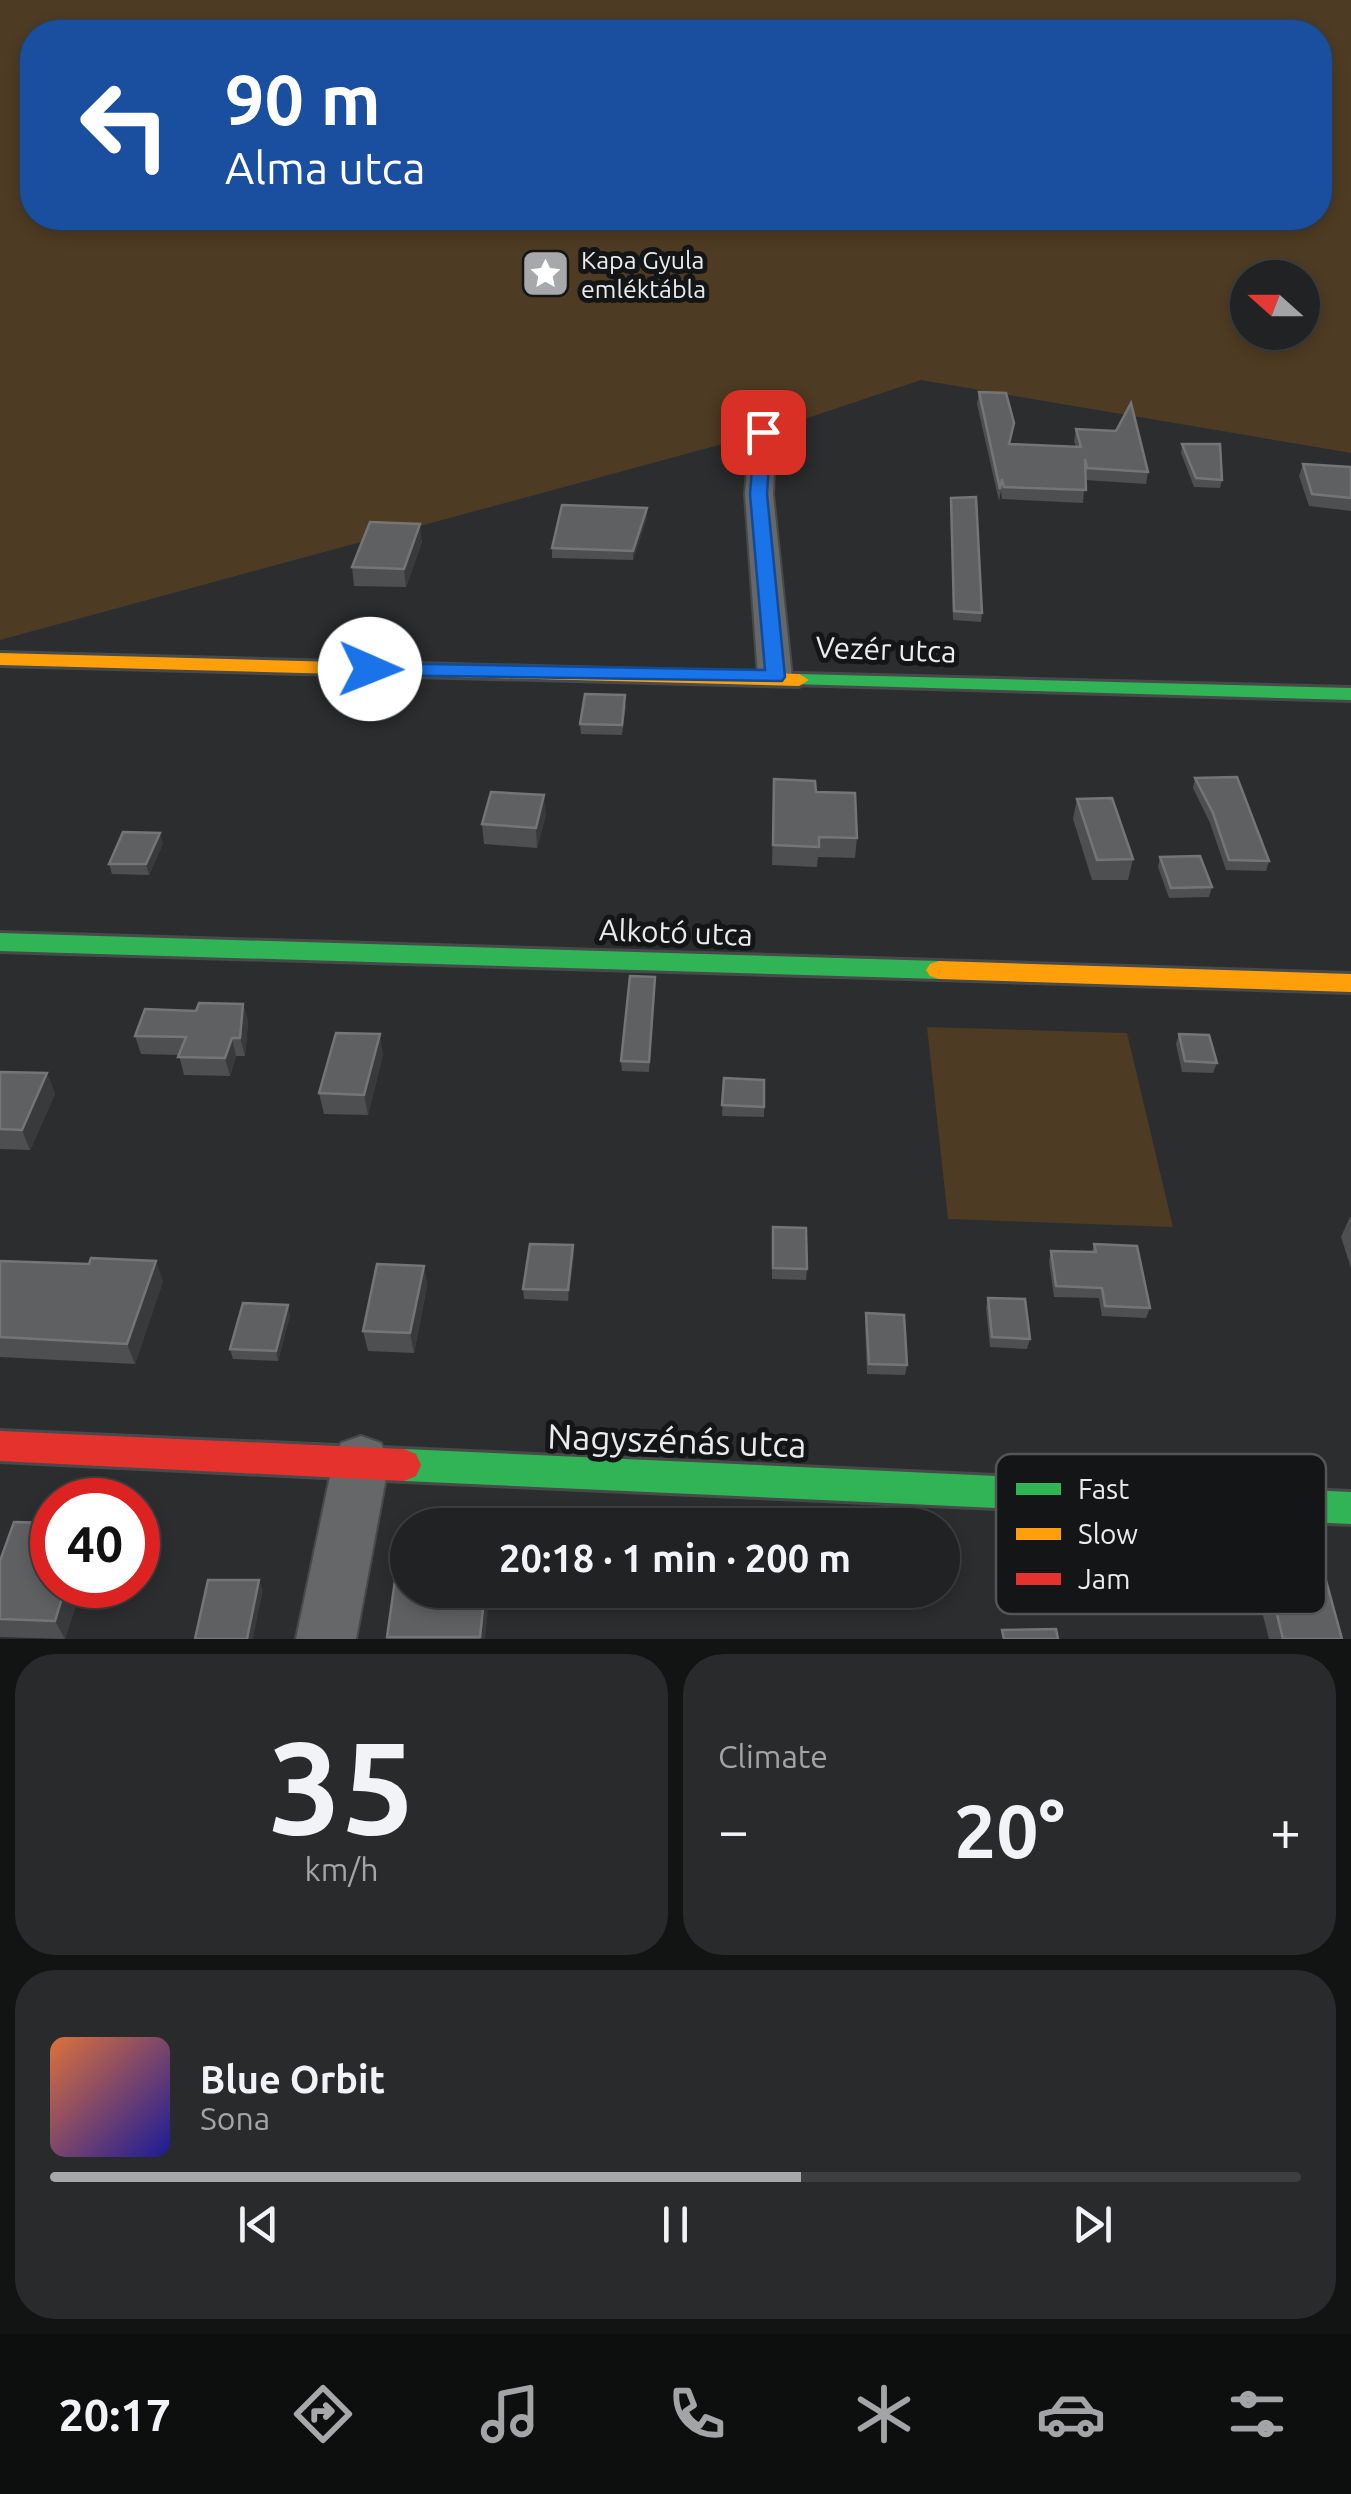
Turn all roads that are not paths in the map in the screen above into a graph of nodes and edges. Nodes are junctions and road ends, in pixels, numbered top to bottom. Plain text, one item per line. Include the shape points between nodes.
1 (763, 432) dead end
2 (0, 659) edge
3 (775, 677) junction
4 (1351, 694) edge
5 (0, 942) edge
6 (1351, 983) edge
7 (0, 1446) edge
8 (361, 1462) junction
9 (996, 1492) edge
10 (1326, 1507) edge
11 (1351, 1508) edge
12 (326, 1639) edge

1 - 3 street via 759,494
2 - 3 street, Vezér utca
3 - 4 street, Vezér utca
5 - 6 street, Alkotó utca
7 - 8 street, Nagyszénás utca
8 - 9 street, Nagyszénás utca
8 - 12 street
10 - 11 street, Nagyszénás utca

